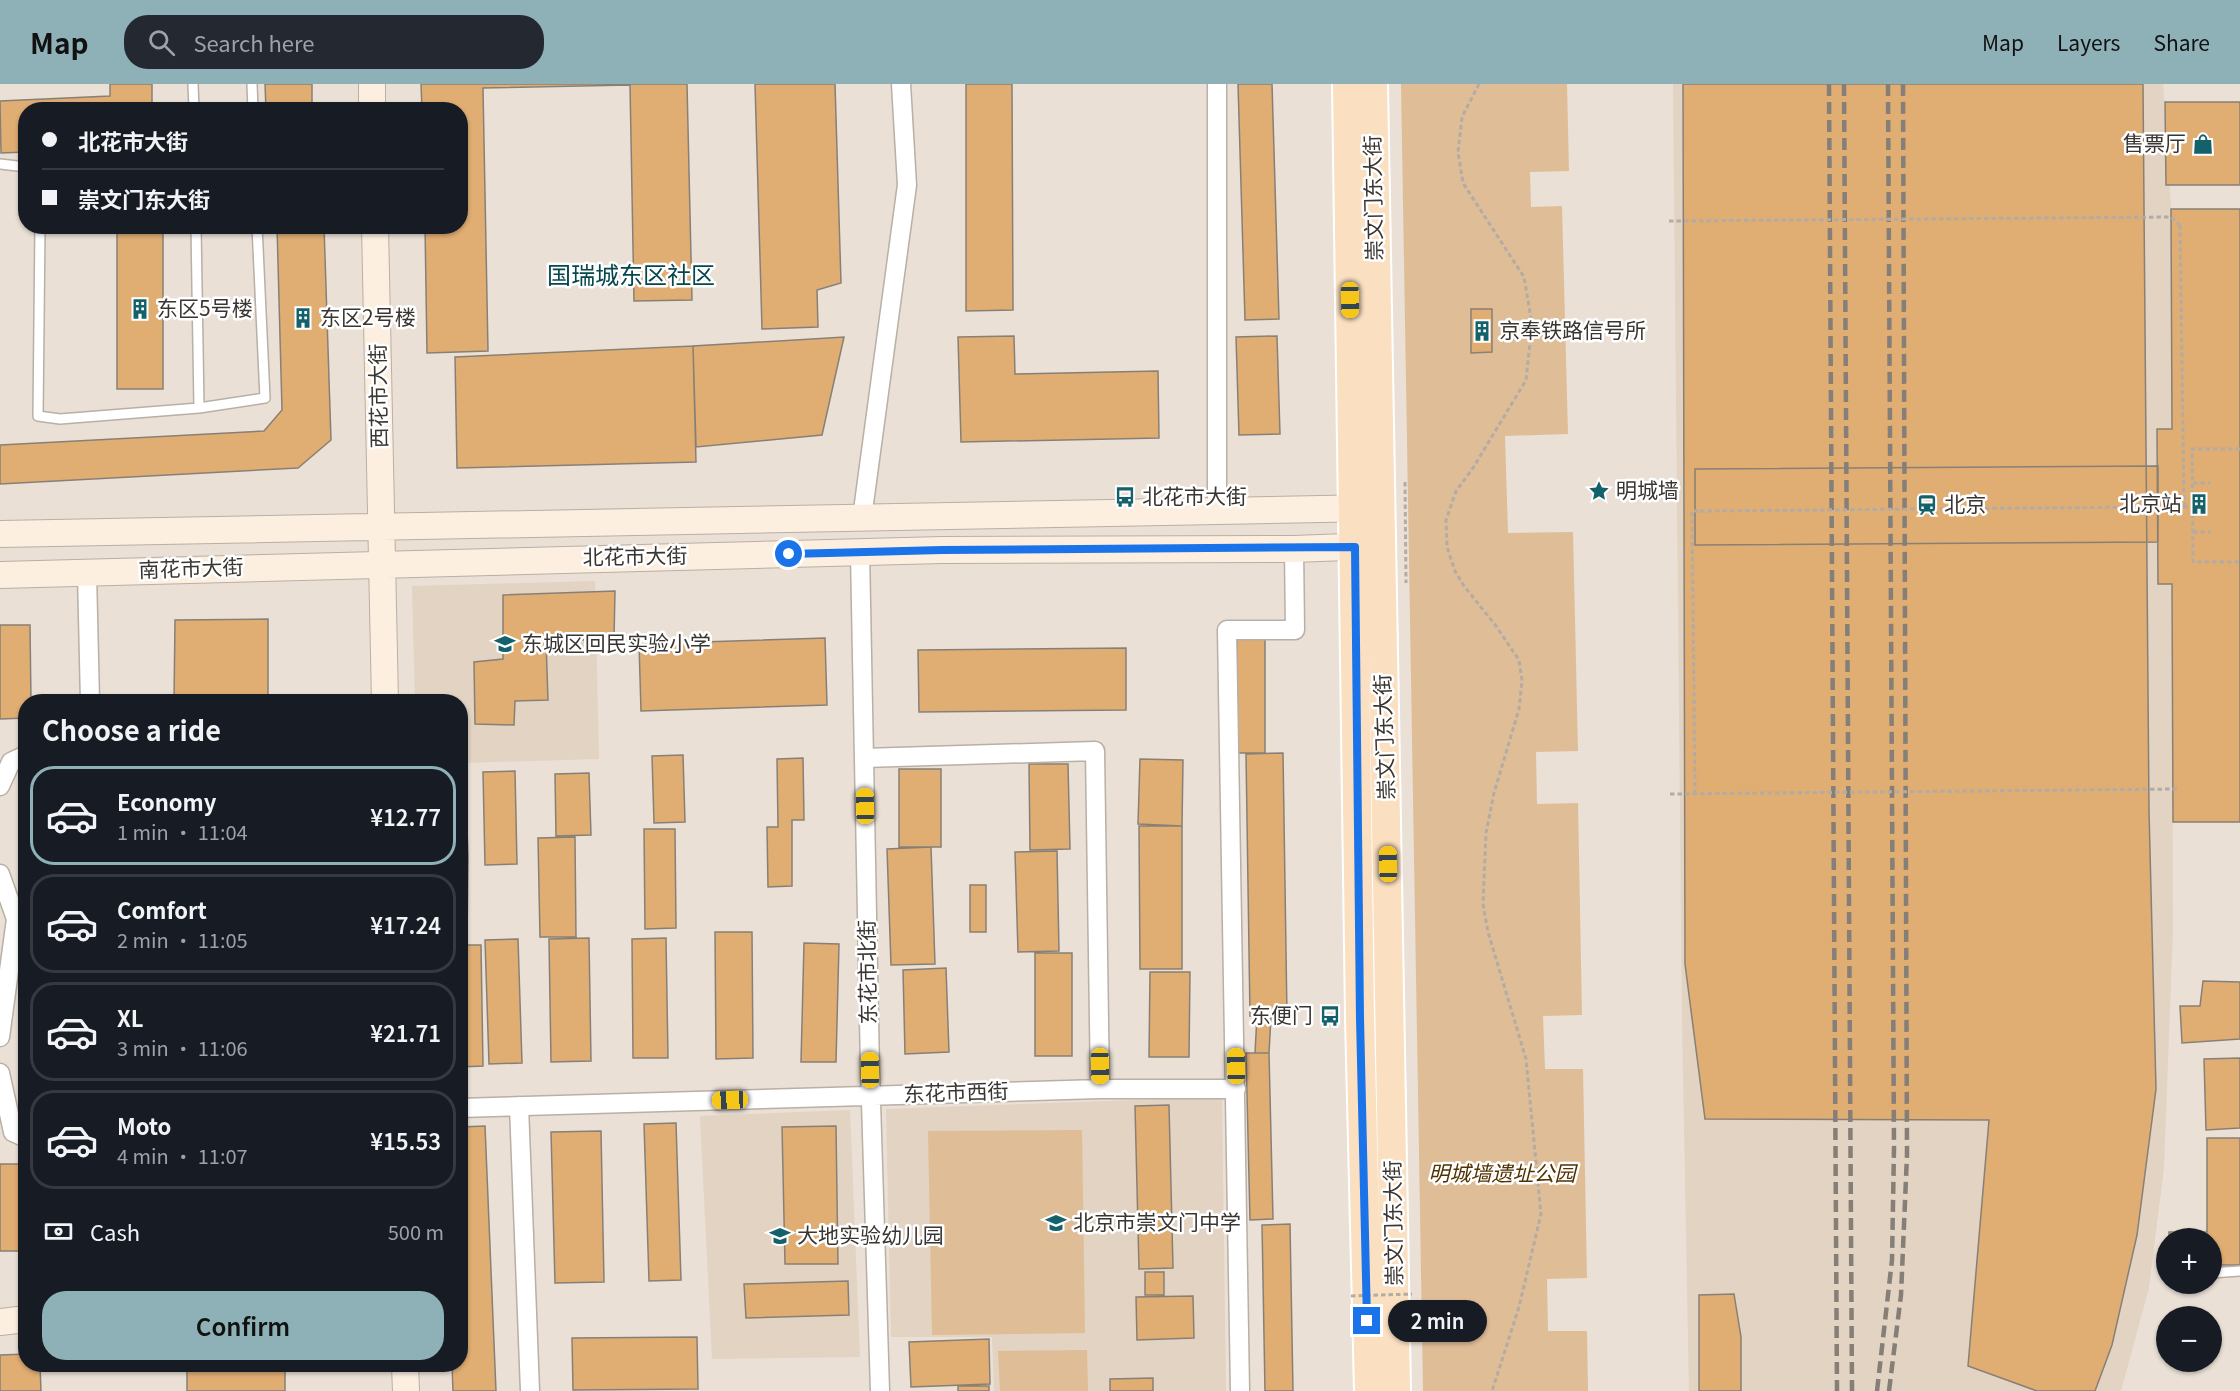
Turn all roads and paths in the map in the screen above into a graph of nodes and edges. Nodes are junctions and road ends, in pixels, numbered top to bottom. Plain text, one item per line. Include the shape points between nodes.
1 (193, 84) edge
2 (252, 84) edge
3 (372, 84) edge
4 (902, 84) edge
5 (1217, 84) edge
6 (1347, 84) edge
7 (1373, 84) edge
8 (1479, 84) edge
9 (194, 102) edge
10 (253, 102) edge
11 (372, 102) edge
12 (0, 164) edge
13 (18, 166) edge
14 (1669, 221) dead end
15 (40, 234) edge
16 (196, 234) edge
17 (257, 234) edge
18 (375, 234) edge
19 (200, 408) junction
20 (2240, 449) edge
21 (2193, 483) junction
22 (2210, 483) dead end
23 (2184, 507) junction
24 (2193, 507) junction
25 (1366, 509) junction
26 (1217, 512) junction
27 (862, 518) junction
28 (382, 528) junction
29 (2193, 532) junction
30 (2211, 532) dead end
31 (0, 534) edge
32 (1367, 547) junction
33 (1294, 549) junction
34 (860, 552) junction
35 (2240, 562) edge
36 (382, 563) junction
37 (87, 573) junction
38 (0, 575) edge
39 (90, 694) edge
40 (385, 694) edge
41 (864, 758) junction
42 (18, 759) edge
43 (0, 786) edge
44 (2177, 789) dead end
45 (1670, 794) dead end
46 (1695, 794) junction
47 (0, 874) edge
48 (0, 1037) edge
49 (0, 1073) edge
50 (1100, 1089) junction
51 (1236, 1089) junction
52 (871, 1096) junction
53 (519, 1106) junction
54 (468, 1108) edge
55 (13, 1134) edge
56 (2240, 1271) edge
57 (2222, 1272) edge
58 (1412, 1294) dead end
59 (1351, 1296) dead end
60 (18, 1320) edge
61 (0, 1322) edge
62 (405, 1372) edge
63 (406, 1391) edge
64 (530, 1391) edge
65 (880, 1391) edge
66 (1240, 1391) edge
67 (1369, 1391) edge
68 (1396, 1391) edge
69 (1492, 1391) edge

1 - 9 lane
2 - 10 lane
3 - 11 main road
4 - 27 street via 907,185
5 - 26 street
6 - 25 main road, 崇文门东大街
7 - 25 main road, 崇文门东大街
8 - 69 path via 1462,117 1458,152 1463,183 1524,277 1532,324 1526,380 1456,491 1446,520 1447,547 1464,586 1509,644 1521,670 1519,709 1486,833 1483,904 1526,1059 1541,1214 1519,1307
12 - 13 lane
14 - 23 path, bridge via 2171,217 2180,225
15 - 19 lane via 38,416 60,420
16 - 19 lane
17 - 19 lane via 265,398
18 - 28 main road, 西花市大街
20 - 21 path via 2192,449
21 - 22 path
21 - 24 path
23 - 24 path
23 - 46 path, bridge via 1692,511
24 - 29 path
25 - 26 main road, 北花市大街
25 - 32 main road
26 - 27 main road, 北花市大街
27 - 28 main road, 北花市大街
28 - 31 main road, 南花市大街
28 - 36 main road, 西花市大街
29 - 30 path
29 - 35 path via 2193,562
32 - 33 main road, 北花市大街
32 - 67 main road, 崇文门东大街 via 1360,1029
32 - 68 main road, 崇文门东大街 via 1386,797
33 - 34 main road, 北花市大街
33 - 51 street via 1295,630 1227,630
34 - 36 main road, 北花市大街
34 - 41 street, 东花市北街
36 - 37 main road, 南花市大街
36 - 40 main road, 西花市大街
37 - 38 main road, 南花市大街
37 - 39 street
41 - 50 street via 1095,751
41 - 52 street, 东花市北街
42 - 43 street via 11,762
44 - 46 path, bridge
45 - 46 path, bridge
47 - 48 street via 16,919
49 - 55 street
50 - 51 street, 东花市西街
50 - 52 street, 东花市西街
51 - 66 street
52 - 53 street, 东花市西街
52 - 65 street, 东花市北街
53 - 54 street, 东花市西街
53 - 64 street
56 - 57 lane
58 - 59 path, bridge
60 - 61 main road
62 - 63 main road

